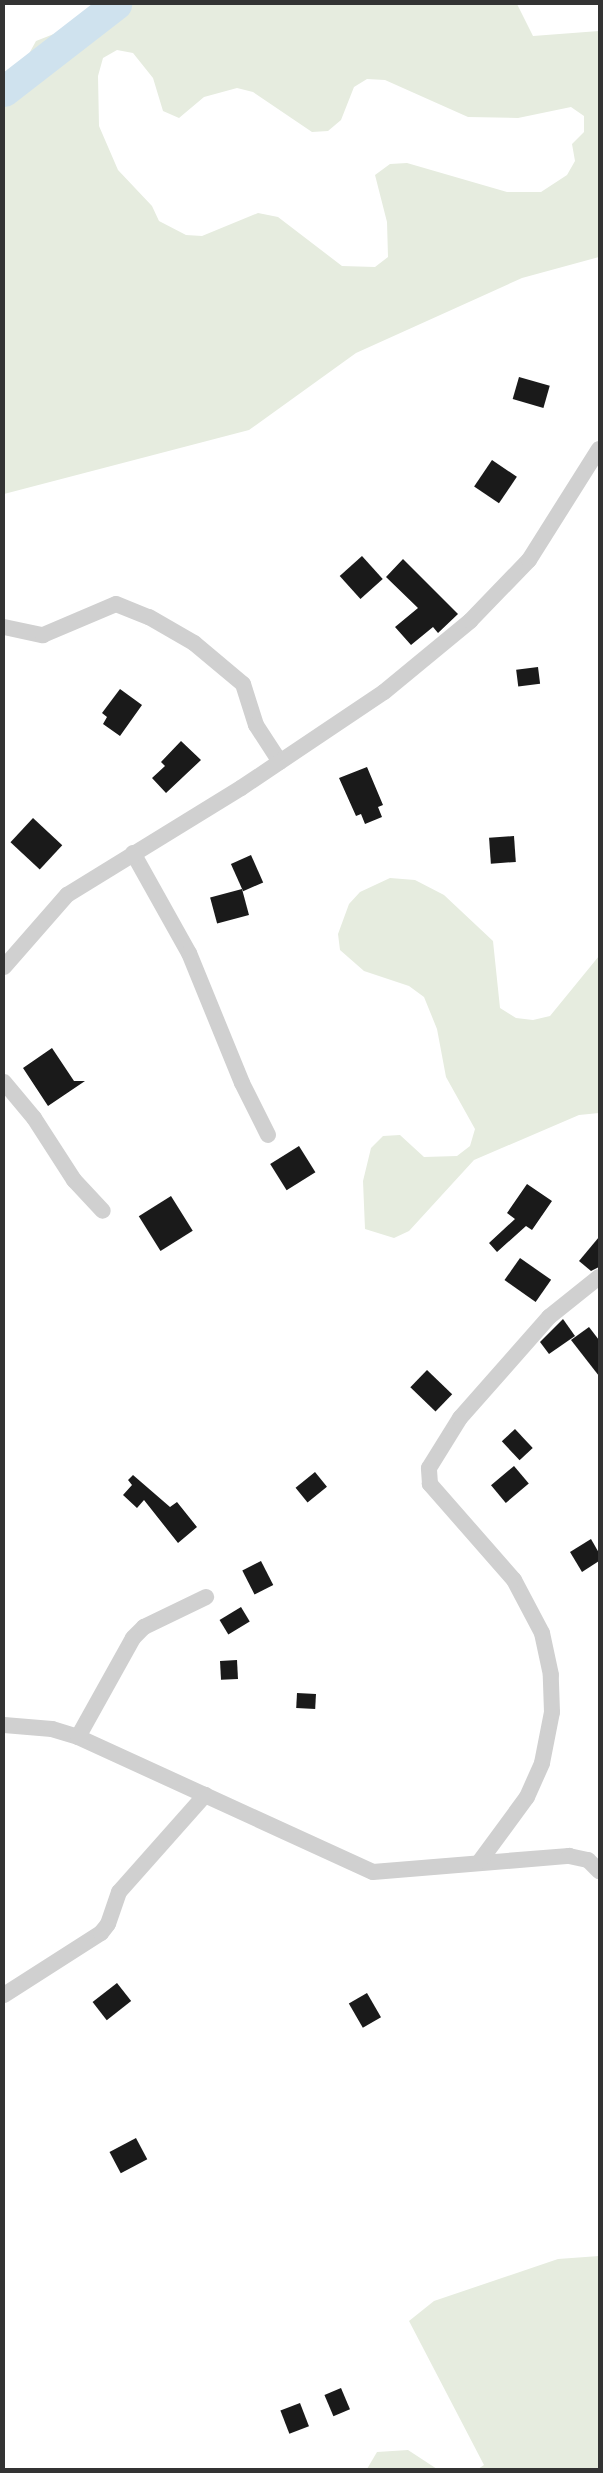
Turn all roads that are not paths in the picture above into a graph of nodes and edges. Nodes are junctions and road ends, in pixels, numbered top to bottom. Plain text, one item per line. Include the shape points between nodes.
1 (598, 453) edge
2 (4, 627) edge
3 (280, 762) junction
4 (134, 852) junction
5 (4, 967) edge
6 (4, 1082) edge
7 (268, 1135) dead end
8 (103, 1211) dead end
9 (599, 1277) edge
10 (206, 1597) dead end
11 (4, 1725) edge
12 (78, 1737) junction
13 (205, 1795) junction
14 (480, 1861) junction
15 (599, 1871) edge
16 (4, 1995) edge

1 - 3 street via 528,560 470,621 384,692
2 - 3 street via 43,635 116,604 149,617 194,643 243,684 256,725
3 - 4 street
4 - 5 street via 67,895
4 - 7 street via 189,953 242,1083
6 - 8 street via 34,1118 74,1180
9 - 14 street via 549,1317 460,1418 429,1468 430,1484 514,1580 542,1633 551,1675 552,1712 542,1763 527,1797
10 - 12 street via 144,1627 134,1638
11 - 12 street via 52,1729
12 - 13 street
13 - 14 street via 374,1872
13 - 16 street via 119,1892 108,1924 101,1933
14 - 15 street via 569,1856 588,1860

